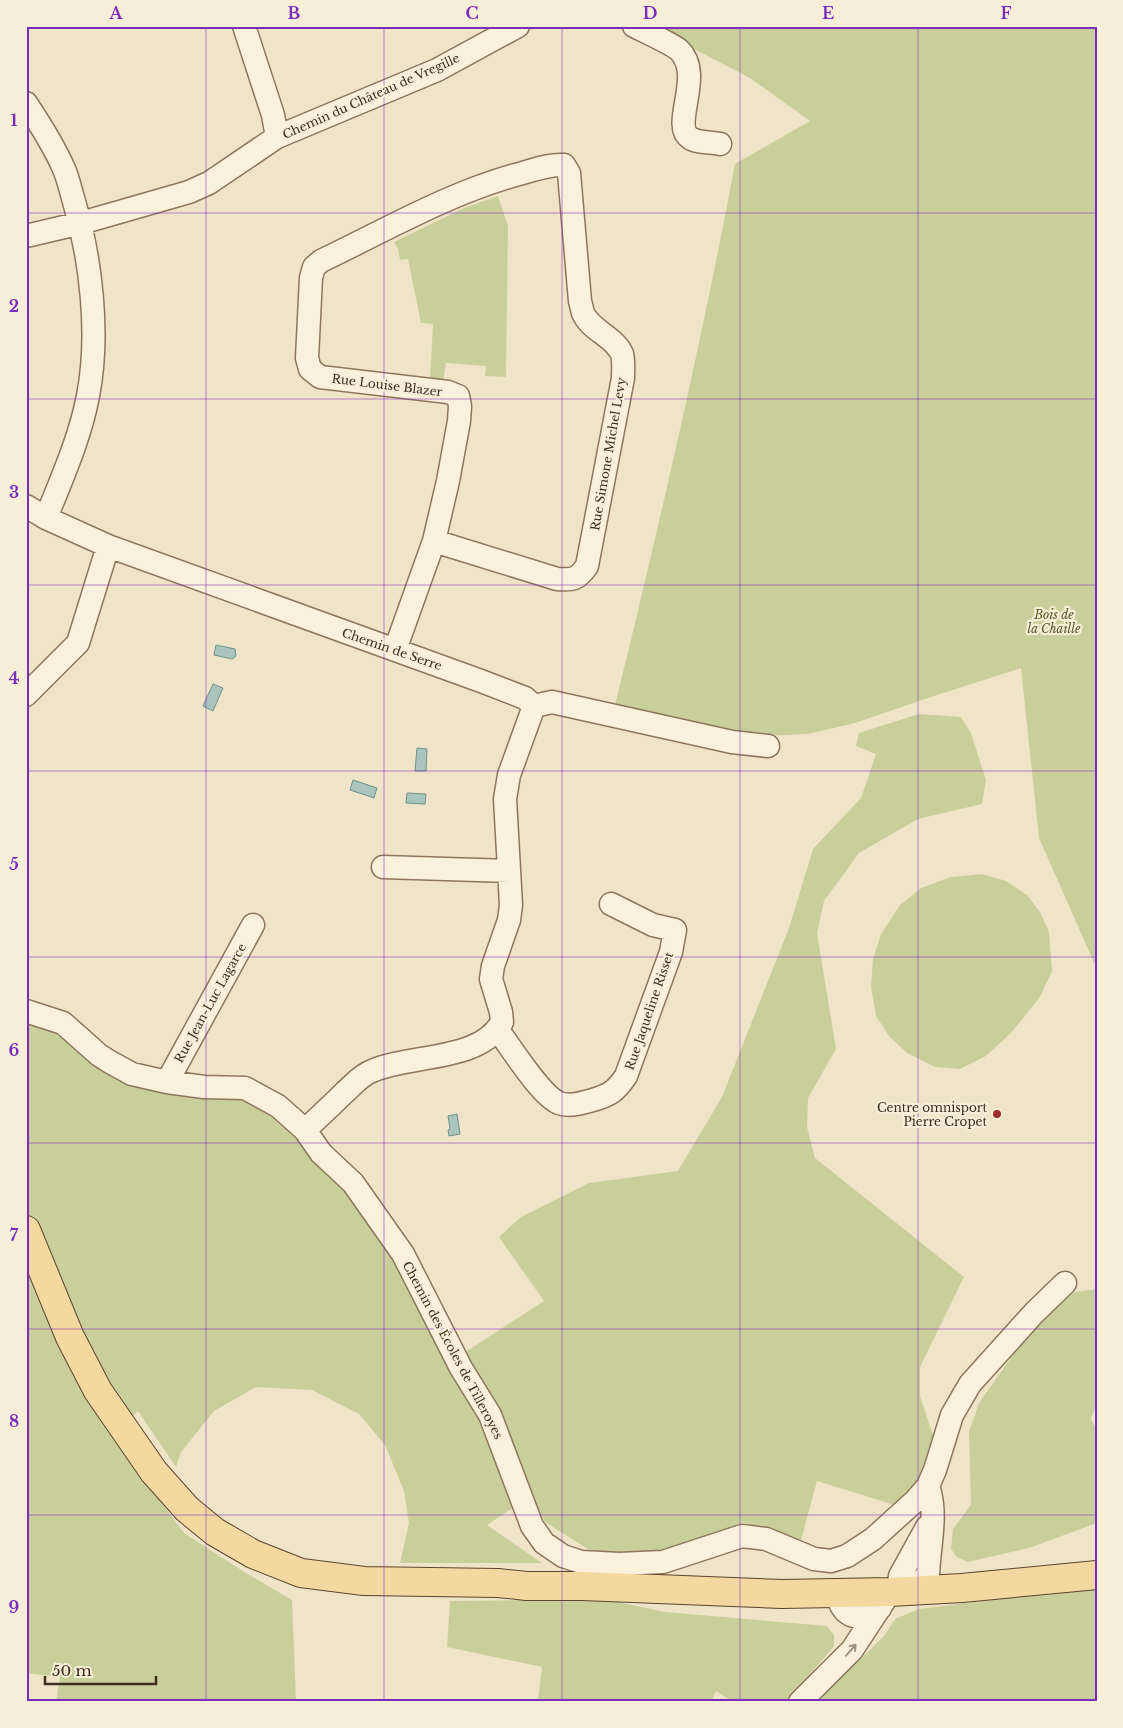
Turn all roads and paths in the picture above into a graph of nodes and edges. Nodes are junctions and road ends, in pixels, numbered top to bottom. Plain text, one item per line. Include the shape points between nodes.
1 (244, 26) edge
2 (518, 26) edge
3 (634, 26) edge
4 (26, 103) edge
5 (276, 137) junction
6 (720, 144) dead end
7 (564, 165) joint
8 (81, 223) junction
9 (26, 236) edge
10 (26, 506) edge
11 (46, 518) junction
12 (434, 541) junction
13 (108, 546) junction
14 (395, 650) junction
15 (26, 695) edge
16 (534, 706) junction
17 (768, 746) dead end
18 (384, 867) dead end
19 (509, 871) junction
20 (611, 904) dead end
21 (253, 925) dead end
22 (26, 1011) edge
23 (497, 1030) junction
24 (167, 1082) junction
25 (306, 1130) junction
26 (26, 1230) edge
27 (1066, 1283) dead end
28 (928, 1486) junction
29 (932, 1516) junction
30 (1097, 1561) edge
31 (928, 1575) junction
32 (1097, 1575) edge
33 (498, 1583) junction
34 (892, 1590) junction
35 (739, 1593) junction
36 (800, 1702) edge

1 - 5 street, Chemin du Château de Vregille via 273,115
2 - 5 street, Chemin du Château de Vregille via 436,70
3 - 6 street via 679,50 689,68 690,80 683,130 691,139
4 - 8 street via 64,170
5 - 8 street, Chemin du Château de Vregille via 209,183 189,192
7 - 12 street, Rue Simone Michel Levy via 569,173 583,314 590,324 617,345 624,366 587,566 571,580 557,579
7 - 12 street, Rue Louise Blazer via 552,164 456,196 314,267 307,358 310,369 320,377 448,392 458,396 459,421
8 - 9 street, Chemin du Château de Vregille
8 - 11 street via 91,276 93,348 88,395 76,442
10 - 11 street, Chemin de Serre
11 - 13 street, Chemin de Serre
12 - 14 street, Rue Louise Blazer
13 - 14 street, Chemin de Serre
13 - 15 street via 78,643
14 - 16 street, Chemin de Serre via 525,698
16 - 17 street via 552,702 732,742
16 - 19 street via 509,774 505,799
18 - 19 street
19 - 23 street via 509,920 490,979 501,1012 502,1022
20 - 23 street, Rue Jaqueline Risset via 653,925 675,930 671,952 619,1088 608,1095 578,1104 561,1104 540,1087
21 - 24 street, Rue Jean-Luc Lagarce
22 - 24 street, Chemin des Écoles de Tilleroyes via 63,1023 110,1062 132,1074
23 - 25 street via 491,1037 468,1049 370,1071
24 - 25 street, Chemin des Écoles de Tilleroyes via 245,1088 278,1106
25 - 28 street, Chemin des Écoles de Tilleroyes via 321,1153 353,1183 402,1254 461,1368 490,1415 532,1526 544,1543 563,1556 581,1562 663,1562 742,1536 766,1539 814,1559 831,1560 847,1556 873,1539
26 - 33 main road via 70,1337 98,1391 154,1472 187,1509 214,1532 253,1554 301,1573 364,1581
27 - 28 street via 1034,1313 970,1384 952,1415
28 - 29 street
29 - 31 street
29 - 34 street
30 - 31 main road
31 - 34 main road
32 - 34 main road via 962,1588
33 - 34 main road via 525,1578
33 - 35 main road
34 - 35 main road
34 - 35 street via 762,1587
36 -> 34 street via 852,1650

